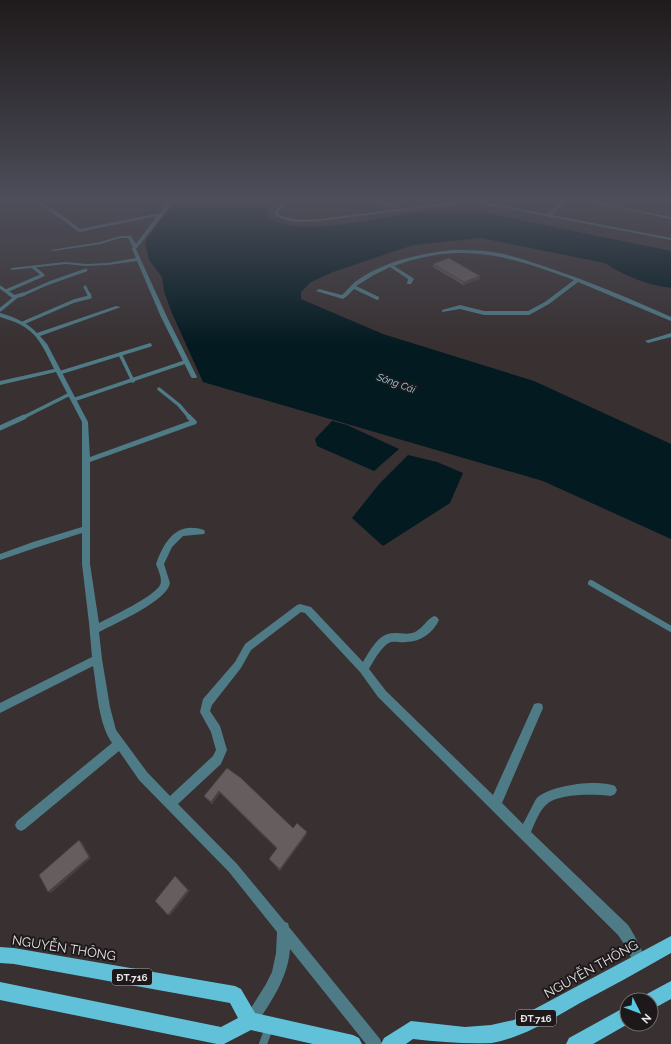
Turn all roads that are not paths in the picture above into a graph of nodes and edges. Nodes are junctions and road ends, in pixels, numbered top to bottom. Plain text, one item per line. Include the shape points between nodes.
1 (69, 248) edge
2 (134, 248) edge
3 (53, 250) dead end
4 (138, 259) junction
5 (391, 266) junction
6 (33, 267) junction
7 (12, 269) dead end
8 (86, 270) dead end
9 (578, 280) junction
10 (409, 284) dead end
11 (0, 287) edge
12 (85, 287) dead end
13 (353, 287) junction
14 (6, 291) junction
15 (318, 291) dead end
16 (16, 297) junction
17 (377, 298) dead end
18 (118, 307) dead end
19 (0, 310) edge
20 (444, 311) dead end
21 (0, 315) edge
22 (671, 319) edge
23 (23, 323) junction
24 (36, 335) junction
25 (671, 335) edge
26 (648, 341) dead end
27 (150, 345) dead end
28 (120, 354) junction
29 (185, 362) junction
30 (59, 371) junction
31 (194, 377) dead end
32 (133, 381) junction
33 (0, 383) edge
34 (158, 389) dead end
35 (72, 397) junction
36 (194, 422) joint
37 (0, 428) edge
38 (86, 461) junction
39 (86, 529) junction
40 (201, 532) dead end
41 (0, 557) edge
42 (591, 583) dead end
43 (434, 620) dead end
44 (671, 628) edge
45 (95, 630) junction
46 (97, 659) junction
47 (364, 669) junction
48 (0, 708) edge
49 (538, 708) dead end
50 (119, 744) junction
51 (610, 790) dead end
52 (170, 804) junction
53 (495, 805) junction
54 (21, 825) dead end
55 (524, 833) junction
56 (283, 928) junction
57 (671, 944) edge
58 (0, 955) edge
59 (640, 962) junction
60 (671, 990) edge
61 (0, 991) edge
62 (659, 997) edge
63 (619, 1019) edge
64 (250, 1021) junction
65 (270, 1026) junction
66 (263, 1044) edge
67 (353, 1044) edge
68 (375, 1044) edge
69 (390, 1044) edge
70 (575, 1044) edge

1 - 3 street
2 - 4 street
4 - 6 street via 108,264 65,263
4 - 29 street
5 - 9 street via 449,251 483,252 525,262
5 - 10 street via 411,279
5 - 13 street
6 - 7 street
6 - 14 lane via 43,275
8 - 16 lane
9 - 20 street via 529,313 484,313 460,307
9 - 22 street
11 - 14 lane
12 - 23 lane via 90,297
13 - 15 street via 344,297
13 - 17 street
14 - 16 lane
16 - 19 lane
18 - 24 street
21 - 23 street
23 - 24 street
24 - 30 street
25 - 26 street
27 - 28 lane
28 - 30 lane
28 - 32 lane
29 - 31 street
29 - 32 lane
30 - 33 street
30 - 35 street
32 - 35 lane
34 - 36 lane via 179,404
35 - 37 lane
35 - 38 street via 85,422
36 - 38 street
38 - 39 street
39 - 41 street via 33,544
39 - 45 street via 86,564
40 - 45 street via 179,534 172,542 160,564 165,581 162,590 145,603
42 - 44 lane
43 - 47 street via 419,636 389,638 382,643
45 - 46 street
46 - 48 street
46 - 50 street via 108,721 111,732
47 - 52 street via 308,610 300,608 248,647 238,665 207,703 205,712 216,730 222,750 217,760
47 - 53 street via 382,694
49 - 53 street
50 - 52 street via 143,776
50 - 54 street
51 - 55 street via 575,790 548,796 542,800
52 - 56 street via 233,868
53 - 55 street
55 - 59 street via 623,930
56 - 64 street via 280,970 271,990
56 - 68 street
57 - 59 main road, NGUYỄN THÔNG / ĐT.716
58 - 64 main road, NGUYỄN THÔNG / ĐT.716 via 235,995
59 - 69 main road, NGUYỄN THÔNG / ĐT.716 via 516,1028 491,1034 465,1036 411,1030
60 - 62 main road
61 - 64 main road via 222,1036
63 - 70 main road
64 - 65 main road
65 - 66 lane
65 - 67 main road

